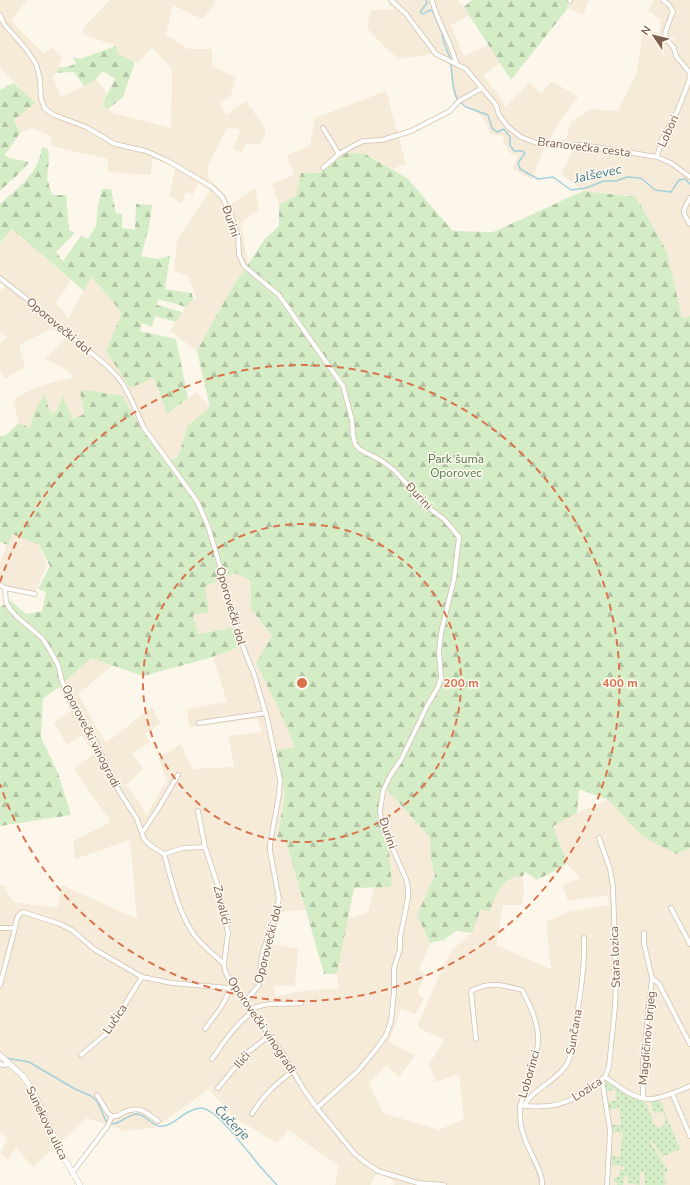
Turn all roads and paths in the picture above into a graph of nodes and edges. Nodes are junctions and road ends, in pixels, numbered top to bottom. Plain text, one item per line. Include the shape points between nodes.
1 (391, 0) edge
2 (432, 0) edge
3 (663, 0) edge
4 (0, 15) edge
5 (453, 62) junction
6 (482, 88) junction
7 (323, 128) dead end
8 (339, 154) junction
9 (657, 157) junction
10 (323, 168) dead end
11 (690, 177) edge
12 (690, 198) edge
13 (690, 224) edge
14 (0, 278) edge
15 (0, 585) edge
16 (5, 588) junction
17 (35, 594) dead end
18 (266, 714) junction
19 (199, 723) dead end
20 (178, 775) dead end
21 (198, 811) dead end
22 (142, 833) junction
23 (599, 838) dead end
24 (205, 847) junction
25 (164, 854) junction
26 (671, 908) dead end
27 (0, 928) edge
28 (15, 928) junction
29 (644, 933) dead end
30 (584, 938) dead end
31 (690, 944) edge
32 (224, 964) junction
33 (142, 977) junction
34 (652, 978) junction
35 (0, 985) edge
36 (230, 987) junction
37 (246, 1002) junction
38 (301, 1003) dead end
39 (251, 1011) junction
40 (205, 1029) dead end
41 (269, 1036) junction
42 (476, 1039) dead end
43 (690, 1044) edge
44 (81, 1055) dead end
45 (0, 1056) edge
46 (212, 1059) dead end
47 (9, 1063) junction
48 (0, 1064) edge
49 (293, 1071) junction
50 (603, 1078) junction
51 (690, 1086) edge
52 (218, 1088) dead end
53 (672, 1093) junction
54 (97, 1095) dead end
55 (643, 1098) junction
56 (522, 1106) junction
57 (317, 1108) junction
58 (252, 1114) dead end
59 (112, 1118) junction
60 (158, 1121) dead end
61 (690, 1136) edge
62 (72, 1173) junction
63 (418, 1184) edge
64 (80, 1185) edge
65 (444, 1185) edge
66 (542, 1185) edge
67 (607, 1185) edge

1 - 5 street, Branovečka cesta via 406,14 436,54
2 - 5 street via 454,54
3 - 9 street, Lobori via 673,11 666,32 667,40 690,73 677,112 662,139
4 - 57 street, Đurini via 4,24 36,64 40,79 40,99 45,109 86,127 115,144 146,151 168,161 212,187 222,197 238,236 239,255 244,266 278,295 343,386 355,444 394,470 459,537 454,579 441,634 441,678 383,791 380,811 382,824 408,888 400,949 394,968 391,1021 386,1035 358,1071
5 - 6 street, Branovečka cesta via 466,69
6 - 8 street via 459,101 450,111 411,131 382,140 363,141
6 - 9 street, Branovečka cesta via 496,105 499,115 508,127 521,137 539,144 584,146
7 - 8 street
8 - 10 street
9 - 11 street, Branovečka cesta via 671,163
12 - 13 street via 683,210
14 - 18 street, Oporovečki dol via 116,375 130,397 144,428 197,501 208,526 234,619
15 - 16 street
16 - 17 street
16 - 22 street, Oporovečki vinogradi via 6,602 10,609 42,638 51,652 72,706 93,737 116,784 137,818
18 - 19 street
18 - 37 street, Oporovečki dol via 280,780 270,844 279,899 262,955 258,985
20 - 22 street
21 - 24 street, Zavalići
22 - 25 street, Oporovečki vinogradi via 150,845
23 - 50 street, Stara lozica via 610,869 613,887 616,980 609,1066
24 - 25 street via 183,848
24 - 32 street, Zavalići via 219,889 228,932
25 - 32 street, Oporovečki vinogradi via 179,903 191,929
26 - 31 street
27 - 28 street
28 - 33 street via 17,918 23,912 60,924 72,930 94,949
28 - 35 street
29 - 34 street
30 - 56 street, Sunčana via 580,999 569,1061 560,1073
32 - 36 street, Oporovečki vinogradi
33 - 36 street via 172,983
33 - 44 street, Lučica via 107,1033
34 - 43 street via 659,984
34 - 55 street, Magdičinov brijeg via 642,1062
36 - 37 street, Oporovečki vinogradi
36 - 40 street via 219,1010
37 - 39 street, Oporovečki vinogradi
38 - 39 street via 267,1004 256,1006
39 - 41 street, Oporovečki vinogradi
39 - 46 street via 230,1033
41 - 49 street, Oporovečki vinogradi
41 - 52 street, Ilići via 247,1053
42 - 56 street, Loborinci via 471,991 482,985 496,984 522,990 532,1008 538,1041
45 - 47 street, Sunekova ulica
47 - 48 street
47 - 62 street, Sunekova ulica via 32,1089
49 - 57 street, Oporovečki vinogradi
49 - 58 street via 264,1096
50 - 55 street, Lozica
50 - 56 street, Lozica via 571,1101 548,1106
50 - 67 street via 610,1131
51 - 53 street
53 - 55 street via 657,1098
53 - 61 street
54 - 59 street
56 - 66 street, Loborinci via 521,1127 543,1179
57 - 63 street, Oporovečki vinogradi via 362,1160 378,1171
59 - 60 street via 139,1109
59 - 62 street
62 - 64 street, Sunekova ulica
63 - 65 street, Oporovečki vinogradi

